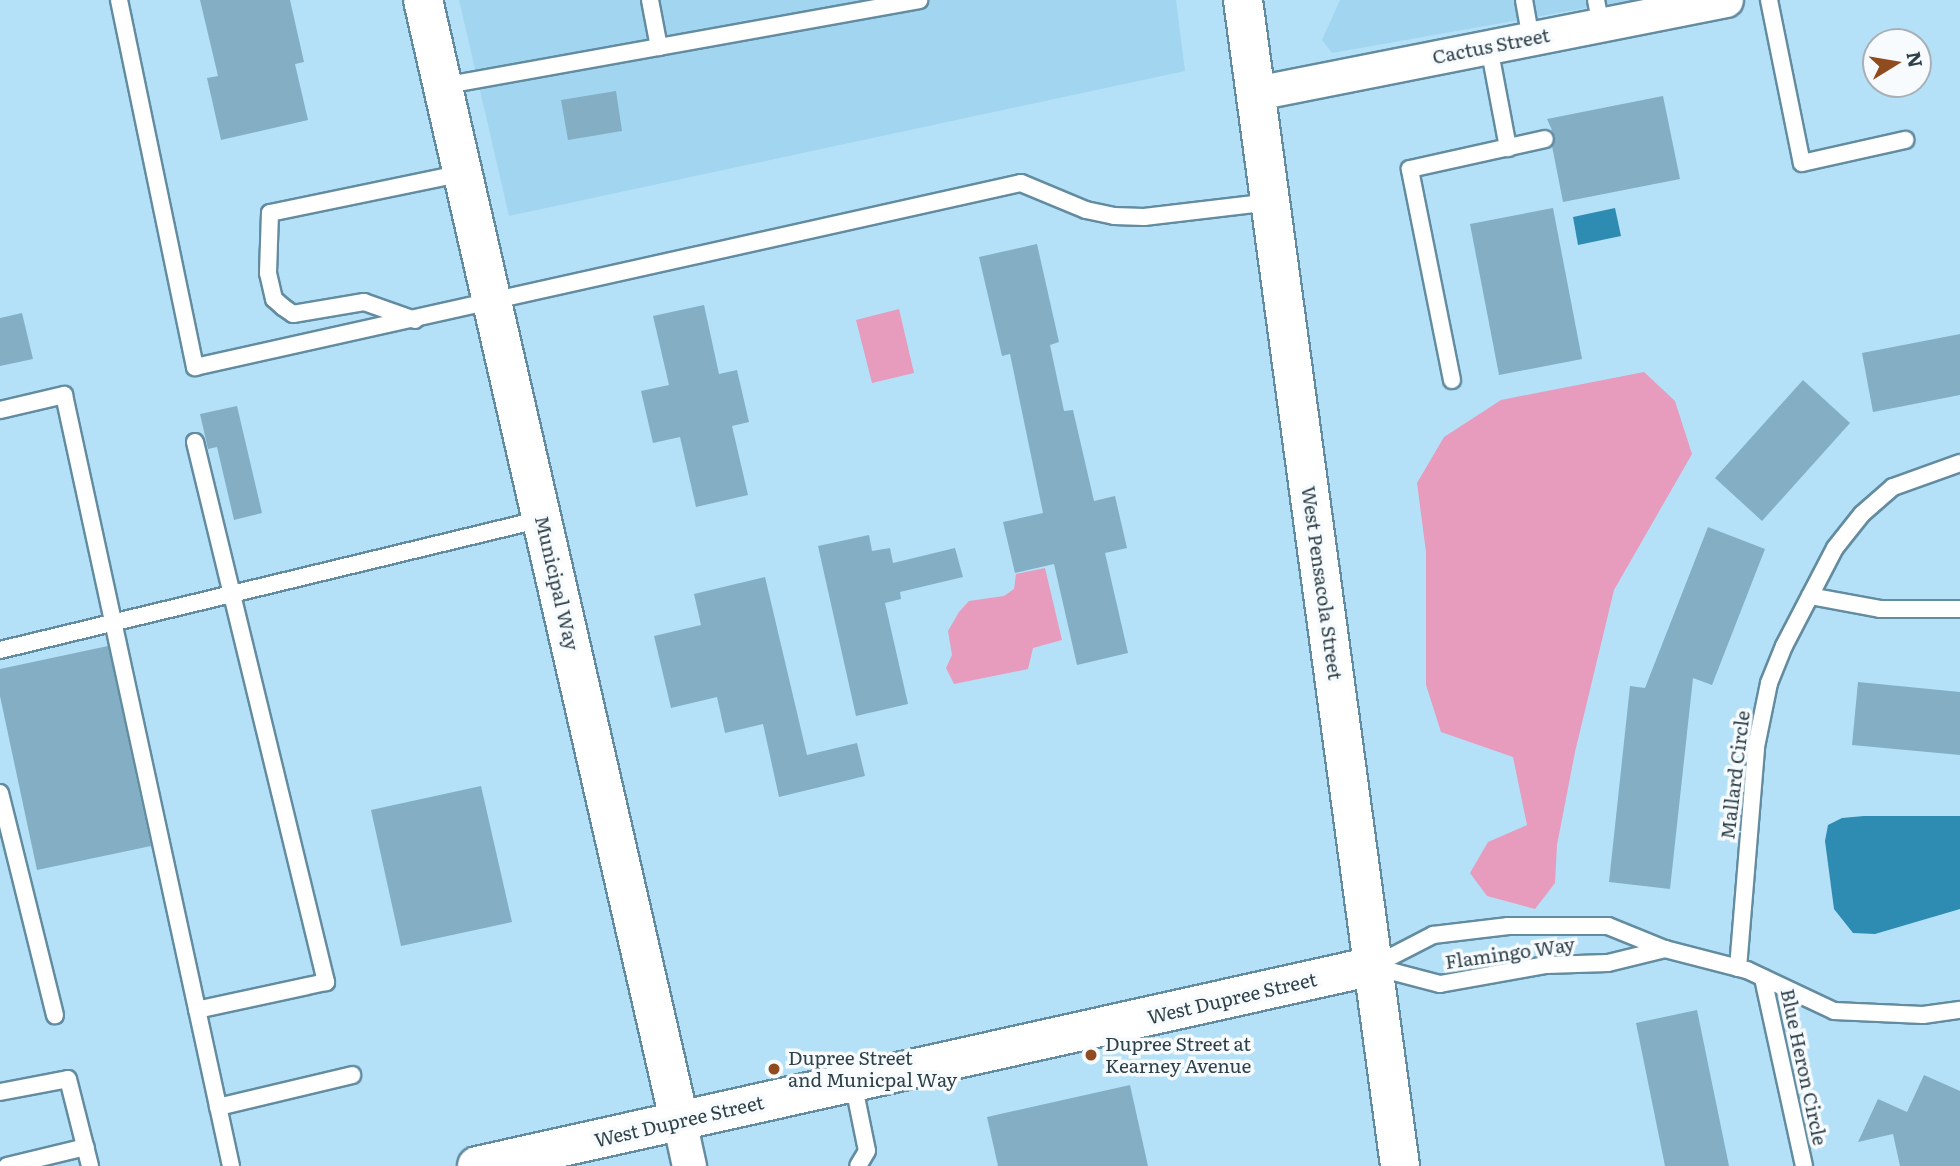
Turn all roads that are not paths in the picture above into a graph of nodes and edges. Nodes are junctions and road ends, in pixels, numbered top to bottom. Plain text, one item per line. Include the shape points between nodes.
1 (120, 0) edge
2 (423, 0) edge
3 (650, 0) edge
4 (919, 0) edge
5 (1243, 0) edge
6 (1524, 0) edge
7 (1726, 0) edge
8 (1769, 0) edge
9 (1598, 12) edge
10 (1531, 38) junction
11 (659, 47) junction
12 (1489, 47) junction
13 (442, 86) junction
14 (1256, 93) junction
15 (1545, 139) dead end
16 (1905, 140) dead end
17 (1508, 148) junction
18 (463, 173) junction
19 (1271, 202) junction
20 (493, 303) junction
21 (323, 309) junction
22 (415, 320) junction
23 (329, 339) junction
24 (1451, 380) dead end
25 (0, 410) edge
26 (195, 442) dead end
27 (1960, 463) edge
28 (542, 519) junction
29 (232, 594) junction
30 (1810, 596) junction
31 (1960, 609) edge
32 (113, 623) junction
33 (0, 650) edge
34 (0, 793) edge
35 (1665, 950) junction
36 (1373, 966) junction
37 (1738, 968) junction
38 (1763, 978) junction
39 (197, 1010) junction
40 (1960, 1010) edge
41 (55, 1015) dead end
42 (352, 1076) dead end
43 (853, 1082) junction
44 (0, 1092) edge
45 (218, 1107) junction
46 (679, 1120) junction
47 (86, 1147) junction
48 (7, 1166) edge
49 (90, 1166) edge
50 (231, 1166) edge
51 (477, 1166) edge
52 (689, 1166) edge
53 (858, 1166) edge
54 (1400, 1166) edge
55 (1804, 1166) edge

1 - 23 lane via 195,368
2 - 13 street, Municipal Way
3 - 11 lane
4 - 11 lane
5 - 14 street, West Pensacola Street
6 - 10 lane
7 - 9 street, Cactus Street
8 - 16 lane via 1802,163
9 - 10 street, Cactus Street
10 - 12 street, Cactus Street
11 - 13 lane
12 - 14 street, Cactus Street
12 - 17 lane
13 - 18 street, Municipal Way
14 - 19 street, West Pensacola Street
15 - 17 lane
17 - 24 lane via 1410,169
18 - 20 street, Municipal Way
18 - 21 lane via 270,213 268,273 274,299 293,314
19 - 20 lane via 1144,217 1114,216 1086,210 1021,183
19 - 36 street, West Pensacola Street
20 - 22 lane
20 - 28 street, Municipal Way
21 - 22 lane via 364,302
21 - 23 lane
22 - 23 lane
25 - 32 lane via 64,395
26 - 29 lane
27 - 30 lane, Mallard Circle via 1893,487 1862,514 1835,548
28 - 29 lane
28 - 46 street, Municipal Way
29 - 32 lane
29 - 39 lane via 326,982
30 - 31 lane via 1880,610
30 - 37 lane, Mallard Circle via 1769,683 1759,734
32 - 33 lane
32 - 39 lane
34 - 41 lane
35 - 36 lane, Flamingo Way via 1608,963 1546,965 1440,984
35 - 36 lane, Flamingo Way via 1608,926 1508,926 1433,935
35 - 37 lane, Flamingo Way
36 - 43 street, West Dupree Street
36 - 54 street, West Pensacola Street
37 - 38 lane, Flamingo Way
38 - 40 lane, Flamingo Way via 1834,1012 1923,1015
38 - 55 lane, Blue Heron Circle
39 - 45 lane
42 - 45 lane
43 - 46 street, West Dupree Street
43 - 53 lane via 867,1152
44 - 47 lane via 68,1079
45 - 50 lane
46 - 51 street, West Dupree Street
46 - 52 street, Municipal Way
47 - 48 lane
47 - 49 lane

